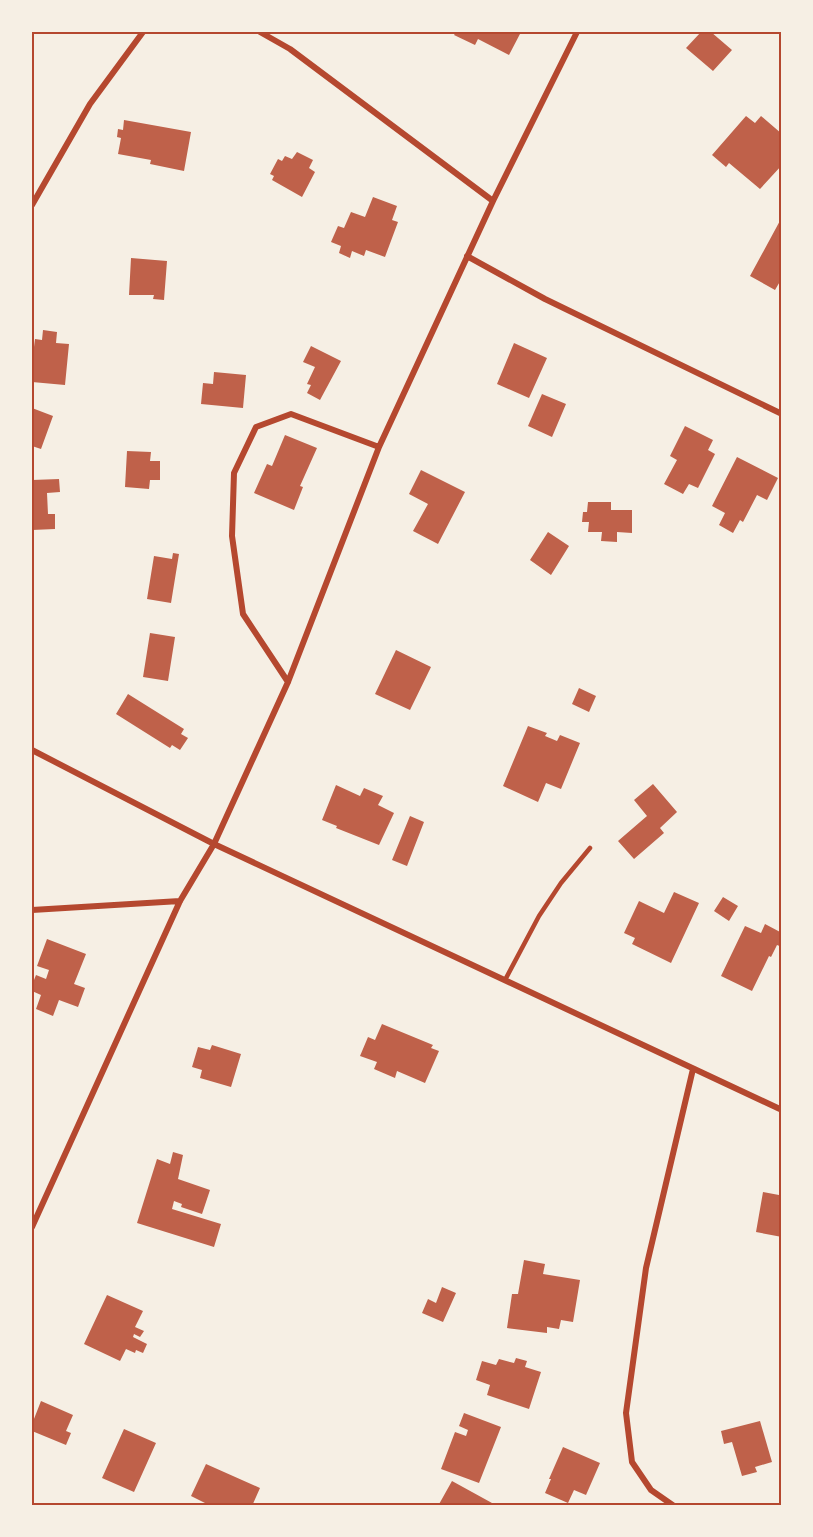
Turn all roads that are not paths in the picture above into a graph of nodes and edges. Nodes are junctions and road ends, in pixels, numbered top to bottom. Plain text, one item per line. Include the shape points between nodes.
1 (143, 32) edge
2 (260, 32) edge
3 (577, 32) edge
4 (493, 201) junction
5 (32, 205) edge
6 (467, 256) junction
7 (782, 414) edge
8 (379, 447) junction
9 (288, 682) junction
10 (32, 750) edge
11 (214, 844) junction
12 (590, 848) dead end
13 (180, 901) junction
14 (32, 910) edge
15 (505, 980) junction
16 (693, 1069) junction
17 (782, 1110) edge
18 (32, 1227) edge
19 (674, 1506) edge

1 - 5 street via 90,104
2 - 4 street via 291,49
3 - 4 street
4 - 6 street
6 - 7 street via 545,299
6 - 8 street
8 - 9 street
8 - 9 street via 291,414 256,427 234,473 232,536 243,614
9 - 11 street
10 - 11 street
11 - 13 street
11 - 15 street
12 - 15 lane via 539,916
13 - 14 street
13 - 18 street
15 - 16 street
16 - 17 street
16 - 19 street via 646,1268 626,1413 632,1462 651,1490

